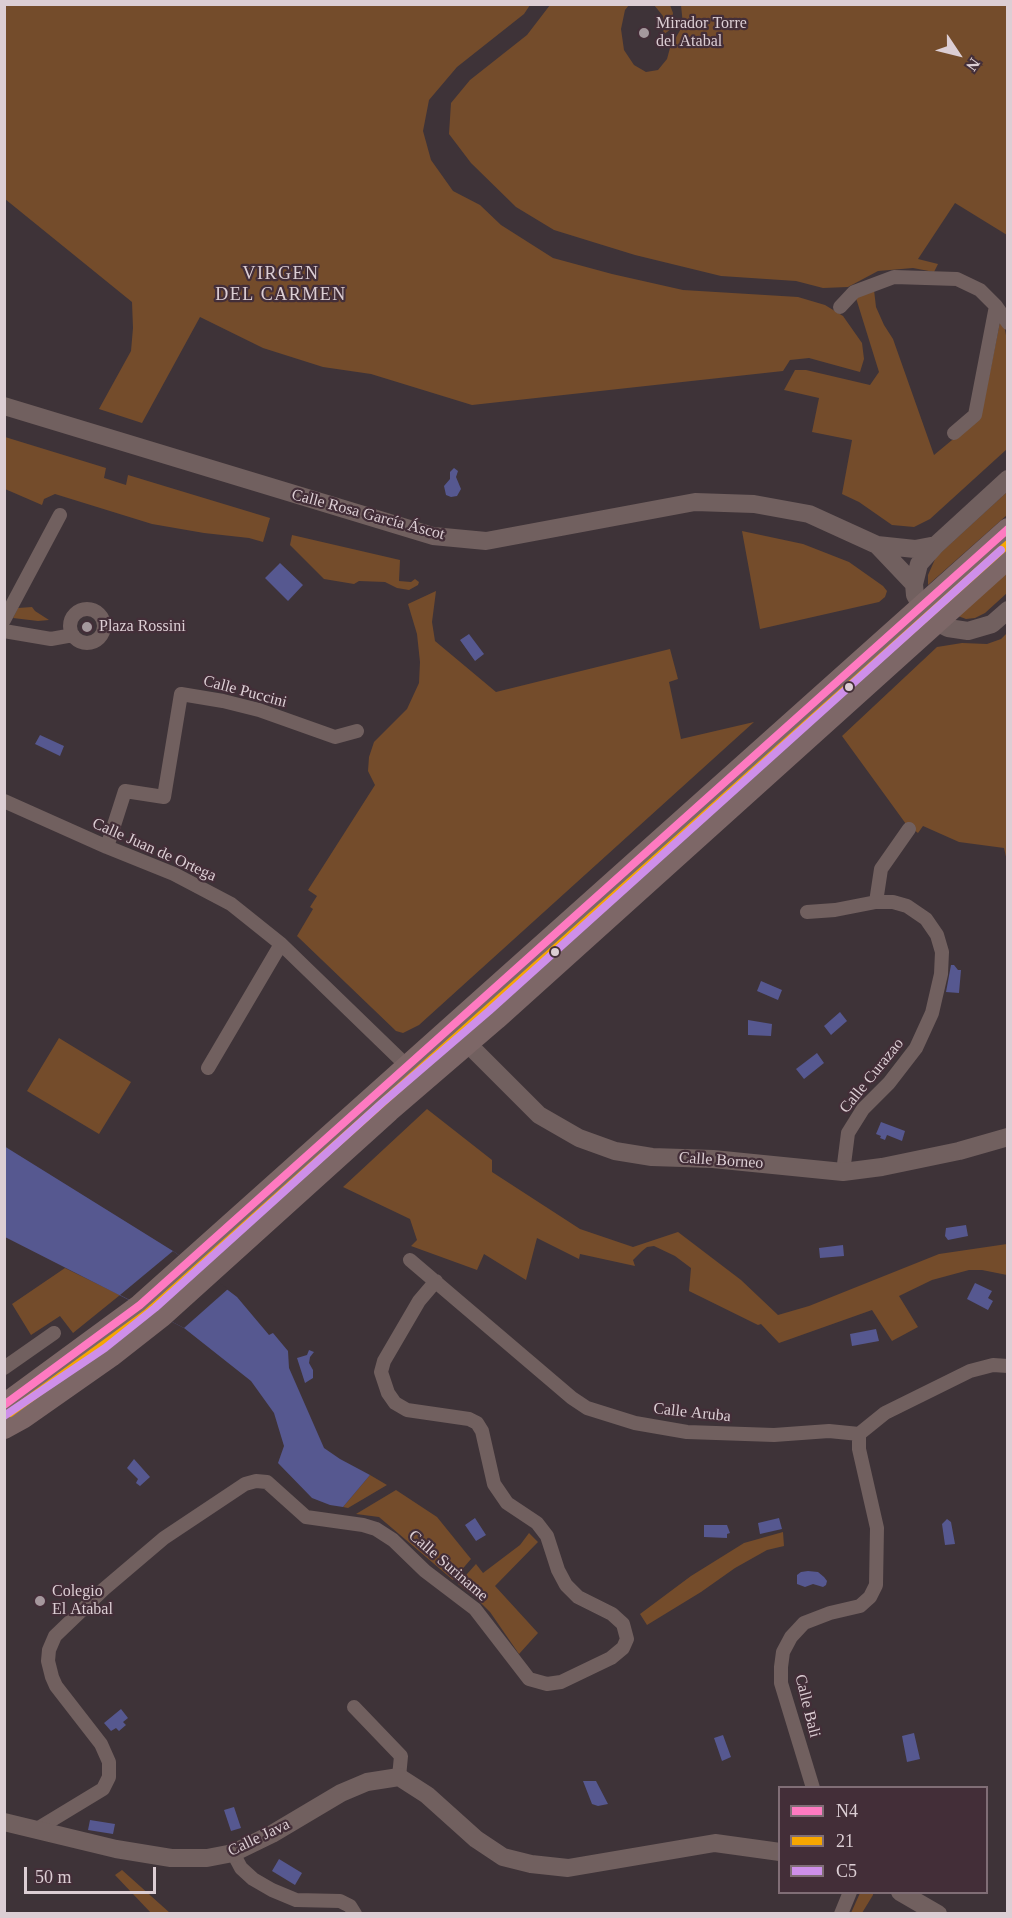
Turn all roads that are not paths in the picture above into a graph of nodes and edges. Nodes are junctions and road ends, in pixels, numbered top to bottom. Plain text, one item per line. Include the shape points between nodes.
1 (996, 306) junction
2 (840, 307) dead end
3 (1008, 323) edge
4 (4, 406) edge
5 (954, 433) dead end
6 (1008, 480) edge
7 (60, 515) dead end
8 (1008, 530) edge
9 (877, 544) junction
10 (936, 545) junction
11 (1008, 558) edge
12 (914, 584) junction
13 (1008, 610) edge
14 (928, 614) junction
15 (4, 620) edge
16 (4, 631) edge
17 (73, 635) dead end
18 (357, 731) dead end
19 (4, 801) edge
20 (909, 829) dead end
21 (107, 848) junction
22 (876, 902) junction
23 (807, 912) dead end
24 (280, 944) junction
25 (468, 1044) junction
26 (408, 1067) junction
27 (208, 1068) dead end
28 (1008, 1137) edge
29 (843, 1172) junction
30 (410, 1260) dead end
31 (436, 1281) junction
32 (54, 1333) dead end
33 (1008, 1366) edge
34 (4, 1368) edge
35 (4, 1405) edge
36 (4, 1428) edge
37 (859, 1434) junction
38 (354, 1707) dead end
39 (399, 1777) junction
40 (812, 1786) edge
41 (4, 1822) edge
42 (37, 1829) junction
43 (778, 1852) edge
44 (233, 1853) junction
45 (850, 1894) edge
46 (902, 1894) edge
47 (356, 1914) edge
48 (841, 1914) edge
49 (938, 1914) edge

1 - 2 street via 980,290 957,279 894,277 854,292
1 - 3 street
1 - 5 street via 975,415
4 - 9 street, Calle Rosa García Áscot via 433,536 486,541 695,502 754,504 809,514
6 - 10 street
7 - 15 street
8 - 14 main road
9 - 10 street, Calle Rosa García Áscot via 915,549
9 - 12 street, Calle Rosa García Áscot
10 - 12 street via 919,564
11 - 14 main road
12 - 14 street via 915,595
13 - 14 street via 992,624 968,631 948,628
14 - 25 main road
14 - 26 main road
16 - 17 street via 51,639
18 - 21 street, Calle Puccini via 335,737 259,710 182,694 164,797 124,791
19 - 21 street, Calle Juan de Ortega
20 - 22 street via 881,869
21 - 24 street, Calle Juan de Ortega via 174,874 231,904
22 - 23 street, Calle Curazao
22 - 29 street, Calle Curazao via 907,906 926,919 942,952 941,974 932,1013 916,1048 863,1108 848,1133
24 - 26 street, Calle Juan de Ortega
24 - 27 street
25 - 29 street, Calle Borneo via 539,1115 579,1138 615,1151
25 - 36 main road via 162,1316 111,1356
26 - 35 main road via 140,1305
28 - 29 street, Calle Borneo via 959,1151
30 - 31 street, Calle Aruba
31 - 37 street, Calle Aruba via 572,1398 603,1414 687,1432
31 - 42 street, Calle Suriname via 419,1301 384,1361 381,1372 388,1394 407,1410 477,1423 494,1484 507,1503 537,1523 547,1536 566,1585 578,1597 623,1624 627,1639 623,1648 561,1682 546,1684 529,1678 475,1610 393,1540 363,1525 306,1517 267,1482 245,1484 164,1538 55,1636 48,1661 52,1677 101,1744 109,1762 109,1778 103,1789
32 - 34 street
33 - 37 street via 970,1371 885,1413
37 - 40 street, Calle Bali via 877,1528 876,1584 870,1598 860,1606 804,1623 783,1652 781,1667 781,1683
38 - 39 street via 401,1756
39 - 43 street via 503,1857 531,1864 568,1868 716,1843
39 - 44 street, Calle Java via 368,1782 340,1793
41 - 42 street, Calle Java
42 - 44 street, Calle Java via 171,1858
44 - 47 street via 241,1868 272,1890 296,1900 340,1901
45 - 48 street
46 - 49 street

